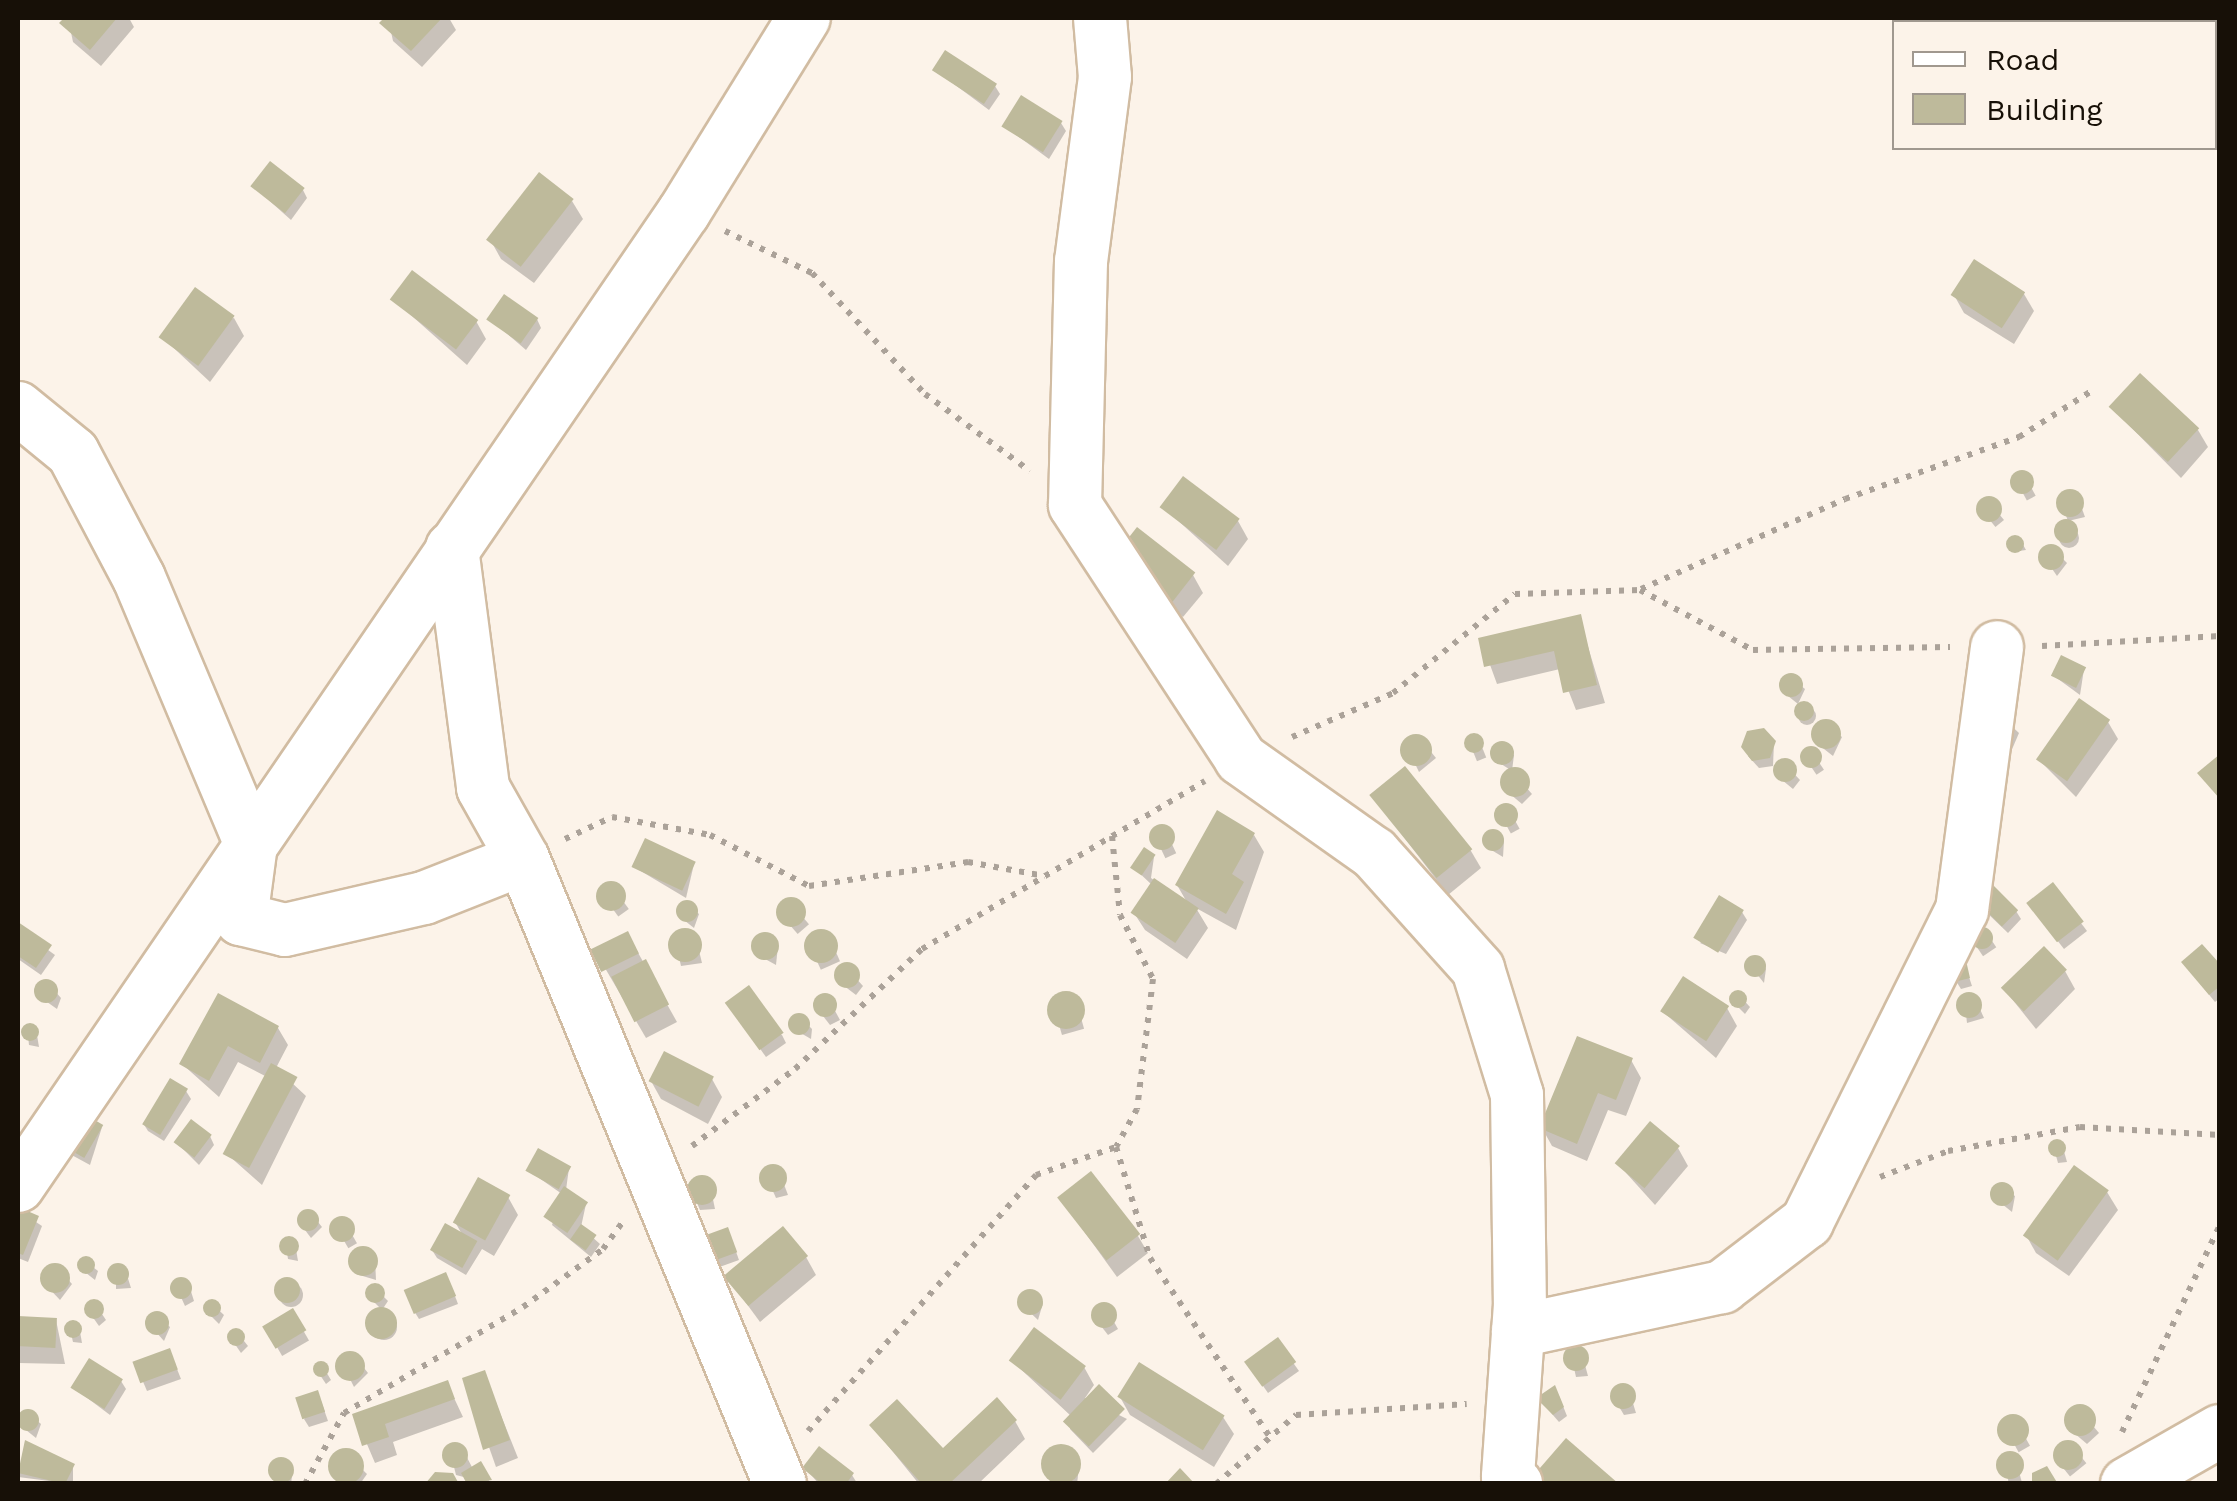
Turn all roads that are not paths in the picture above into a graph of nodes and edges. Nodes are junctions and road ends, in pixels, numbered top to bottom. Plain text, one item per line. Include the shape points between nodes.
1 (804, 18) edge
2 (1100, 18) edge
3 (18, 408) edge
4 (452, 548) junction
5 (1997, 647) road end
6 (250, 844) junction
7 (523, 859) junction
8 (18, 1186) edge
9 (1518, 1332) junction
10 (2220, 1431) edge
11 (786, 1465) edge
12 (2121, 1466) edge
13 (1516, 1484) edge

1 - 4 street via 684,212
2 - 9 street via 1105,77 1081,262 1075,504 1241,759 1374,853 1478,969 1517,1094
3 - 6 street via 72,453 138,578
4 - 6 street
4 - 7 street via 483,788
5 - 9 street via 1962,910 1807,1222 1722,1287
6 - 7 street via 241,920 286,930 424,898
6 - 8 street
7 - 11 street
9 - 13 street via 1508,1477
10 - 12 street

